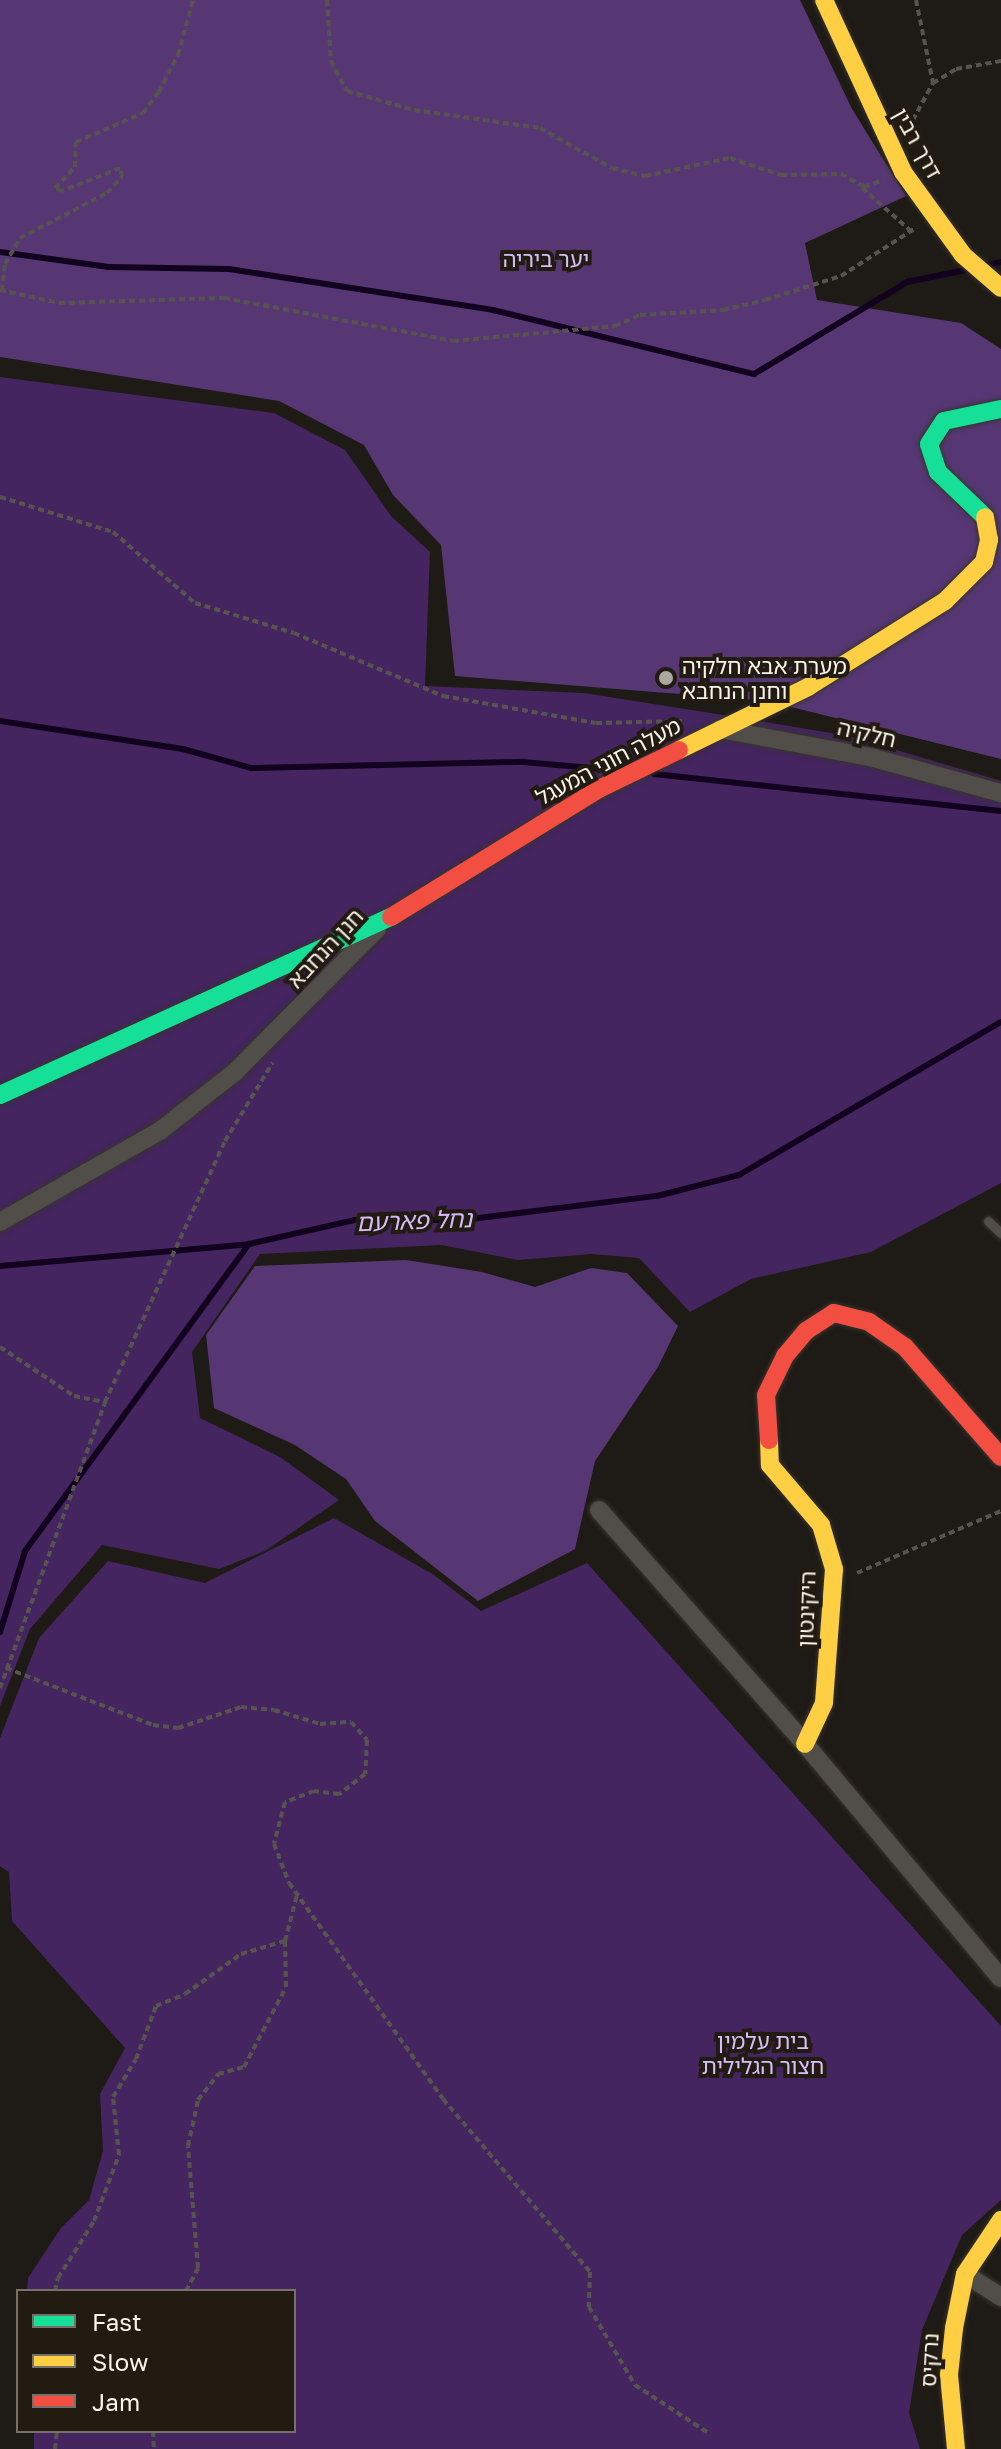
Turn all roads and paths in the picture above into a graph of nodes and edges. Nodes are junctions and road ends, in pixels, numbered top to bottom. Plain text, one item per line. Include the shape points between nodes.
1 (193, 0) edge
2 (327, 0) edge
3 (824, 0) edge
4 (916, 0) edge
5 (1001, 61) edge
6 (933, 83) junction
7 (901, 167) junction
8 (858, 186) junction
9 (932, 215) junction
10 (911, 231) junction
11 (1001, 288) edge
12 (1, 291) edge
13 (1001, 409) edge
14 (0, 497) edge
15 (720, 729) junction
16 (1001, 793) edge
17 (385, 921) junction
18 (279, 1051) dead end
19 (0, 1095) edge
20 (988, 1221) dead end
21 (0, 1222) edge
22 (1001, 1233) edge
23 (0, 1346) edge
24 (105, 1402) junction
25 (1001, 1457) edge
26 (599, 1510) dead end
27 (1001, 1511) edge
28 (833, 1583) junction
29 (6, 1668) junction
30 (0, 1688) edge
31 (805, 1744) junction
32 (297, 1895) junction
33 (285, 1941) junction
34 (1001, 1978) edge
35 (1001, 2220) edge
36 (965, 2274) junction
37 (55, 2289) edge
38 (187, 2289) edge
39 (1001, 2297) edge
40 (710, 2434) dead end
41 (956, 2449) edge

1 - 12 path via 178,55 159,92 143,113 76,142 75,167 55,188 62,191 120,168 122,177 107,193 20,238 5,264
2 - 8 path via 331,61 347,91 414,110 540,128 612,168 645,176 730,158 781,175 841,174
3 - 7 street, דרך רבין
4 - 6 path
5 - 6 path via 956,69
6 - 7 path via 911,122
7 - 8 path
7 - 9 street, דרך רבין
8 - 10 path via 875,195
9 - 10 path
9 - 11 street, דרך רבין via 963,255
10 - 12 path via 841,276 723,310 640,315 615,326 453,341 224,298 59,303
13 - 15 street, מעלה חוני המעגל via 944,421 929,444 938,472 985,516 989,540 984,562 945,601 808,687
14 - 15 path via 113,532 195,603 294,633 443,696 596,723 714,718
15 - 16 street, חלקיה via 870,757
15 - 17 street, מעלה חוני המעגל via 599,789
17 - 19 street, חנן הנחבא
17 - 21 street, חנן הנחבא via 235,1072 161,1130
18 - 24 path via 225,1141
20 - 22 lane
23 - 24 path via 74,1396
24 - 29 path
25 - 28 street, היקינטון via 905,1347 869,1322 834,1313 806,1331 785,1356 766,1395 770,1465 821,1525
26 - 31 street
27 - 28 path
28 - 31 street, היקינטון via 824,1703
29 - 30 path
29 - 32 path via 153,1725 178,1728 241,1707 274,1710 320,1724 351,1722 367,1740 365,1774 339,1794 314,1791 285,1802 274,1844
31 - 34 street
32 - 33 path
32 - 40 path via 443,2099 590,2272 589,2307 635,2385
33 - 37 path via 241,1954 185,1994 156,2006 136,2059 113,2097 119,2155 94,2221
33 - 38 path via 286,1987 244,2067 218,2074 198,2100 188,2146 198,2268
35 - 36 street
36 - 39 street
36 - 41 street, נרקיס via 949,2375

